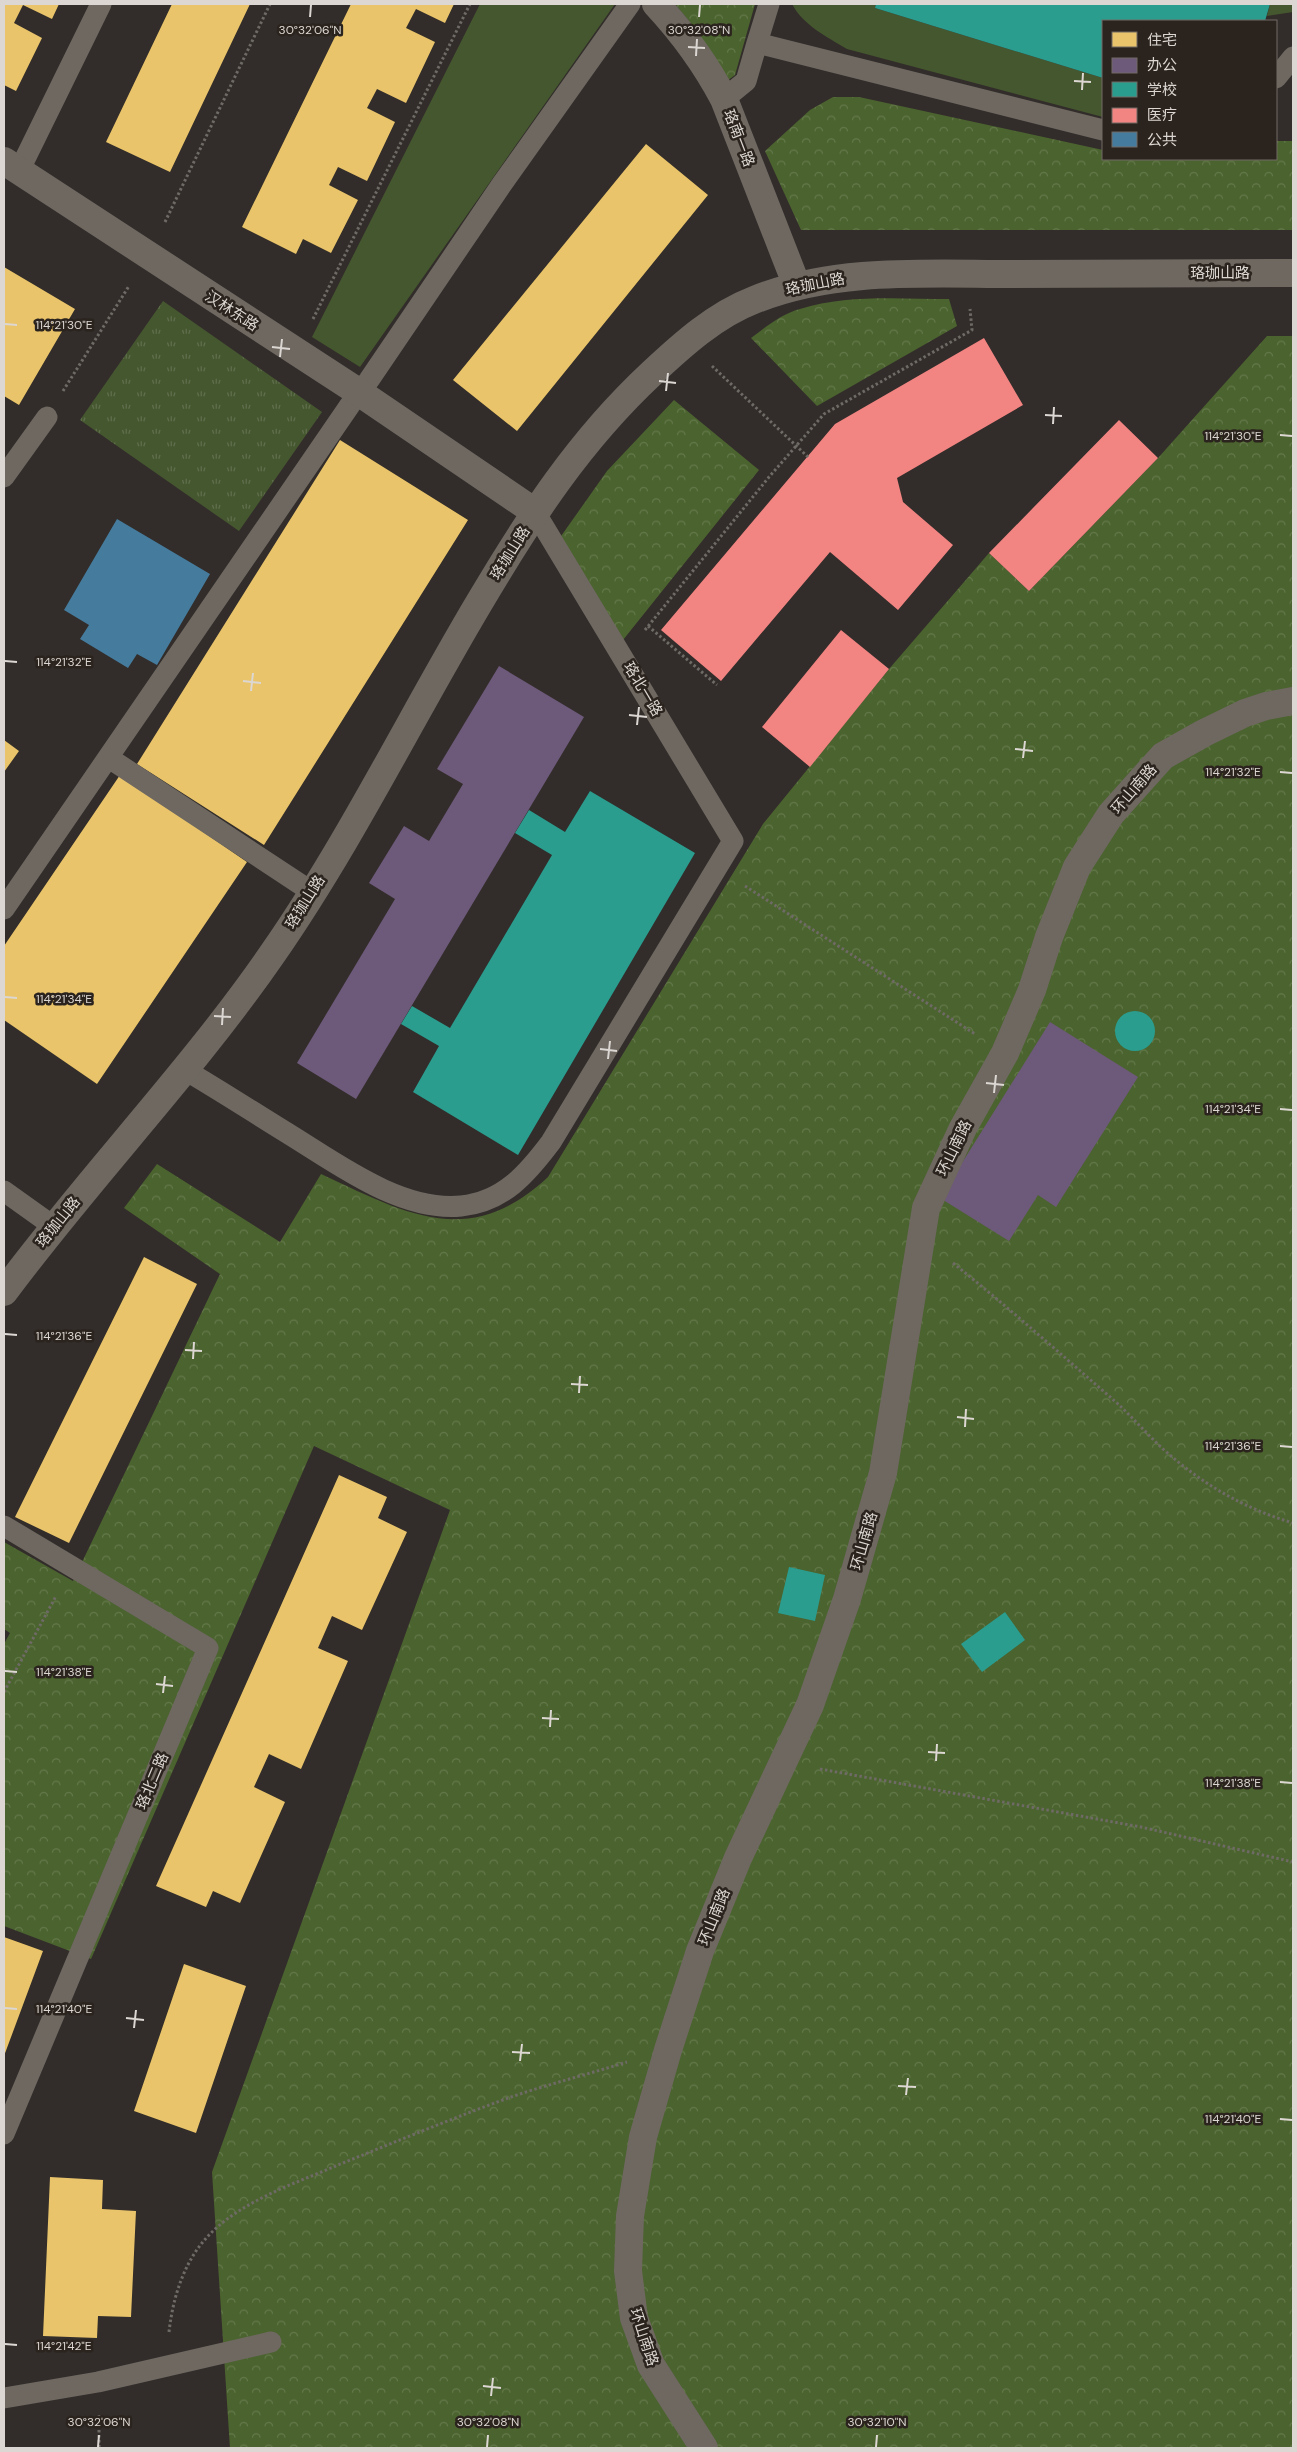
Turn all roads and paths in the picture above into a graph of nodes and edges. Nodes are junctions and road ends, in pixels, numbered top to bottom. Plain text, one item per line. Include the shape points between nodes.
1 (101, 4) edge
2 (270, 4) edge
3 (470, 4) edge
4 (630, 4) edge
5 (656, 4) edge
6 (769, 4) edge
7 (757, 43) junction
8 (1293, 57) edge
9 (1277, 77) edge
10 (724, 99) junction
11 (1102, 130) edge
12 (12, 166) edge
13 (163, 226) dead end
14 (148, 256) junction
15 (1293, 273) edge
16 (966, 274) junction
17 (797, 286) junction
18 (311, 322) dead end
19 (687, 342) junction
20 (360, 393) junction
21 (47, 417) joint
22 (796, 446) junction
23 (808, 457) dead end
24 (4, 477) edge
25 (535, 512) junction
26 (648, 626) junction
27 (624, 657) junction
28 (717, 685) dead end
29 (1293, 701) edge
30 (109, 758) junction
31 (717, 868) junction
32 (312, 892) junction
33 (4, 910) edge
34 (1005, 1053) junction
35 (185, 1070) junction
36 (4, 1191) edge
37 (53, 1226) junction
38 (922, 1237) junction
39 (4, 1292) edge
40 (1293, 1523) edge
41 (4, 1526) edge
42 (72, 1566) junction
43 (4, 1692) edge
44 (783, 1763) junction
45 (1293, 1862) edge
46 (668, 2050) junction
47 (4, 2134) edge
48 (170, 2323) dead end
49 (271, 2342) dead end
50 (4, 2398) edge
51 (704, 2448) edge

1 - 12 lane
2 - 13 path
3 - 18 path
4 - 20 lane via 502,184
5 - 10 street, 珞南一路 via 709,70
6 - 7 lane
7 - 10 lane via 746,81
7 - 11 lane
8 - 9 lane
10 - 17 street, 珞南一路
12 - 14 street, 汉林东路
14 - 20 street, 汉林东路
14 - 21 path
15 - 16 street, 珞珈山路
16 - 17 street, 珞珈山路 via 864,276
16 - 22 path via 972,330 824,414
17 - 19 street, 珞珈山路 via 750,301
19 - 22 path
19 - 25 street, 珞珈山路 via 640,384 576,454
20 - 25 street, 汉林东路
20 - 30 lane
21 - 24 lane
22 - 23 path
22 - 26 path
25 - 27 lane, 珞北一路
25 - 32 street, 珞珈山路
26 - 27 path
26 - 28 path
27 - 31 lane, 珞北一路 via 733,841
29 - 34 street, 环山南路 via 1266,706 1204,733 1163,756 1112,814 1077,867
30 - 32 lane
30 - 33 lane
31 - 34 path
31 - 35 lane via 551,1142 528,1173 506,1190 484,1201 444,1206 425,1204 392,1193 356,1176
32 - 35 street, 珞珈山路 via 232,1012
34 - 38 street, 环山南路 via 941,1174 926,1208
35 - 37 street, 珞珈山路
36 - 37 lane
37 - 39 street, 珞珈山路
38 - 40 path via 1038,1332 1200,1480 1264,1515
38 - 44 street, 环山南路 via 883,1473 847,1599 810,1705
41 - 42 lane, 珞北二路
42 - 43 path
42 - 47 lane, 珞北二路 via 208,1648
44 - 45 path via 1141,1828
44 - 46 street, 环山南路 via 738,1858 700,1951
46 - 48 path via 513,2097 272,2193 242,2210 204,2240 183,2275
46 - 51 street, 环山南路 via 643,2137 630,2216 628,2271 634,2318 651,2365
49 - 50 lane via 98,2382

